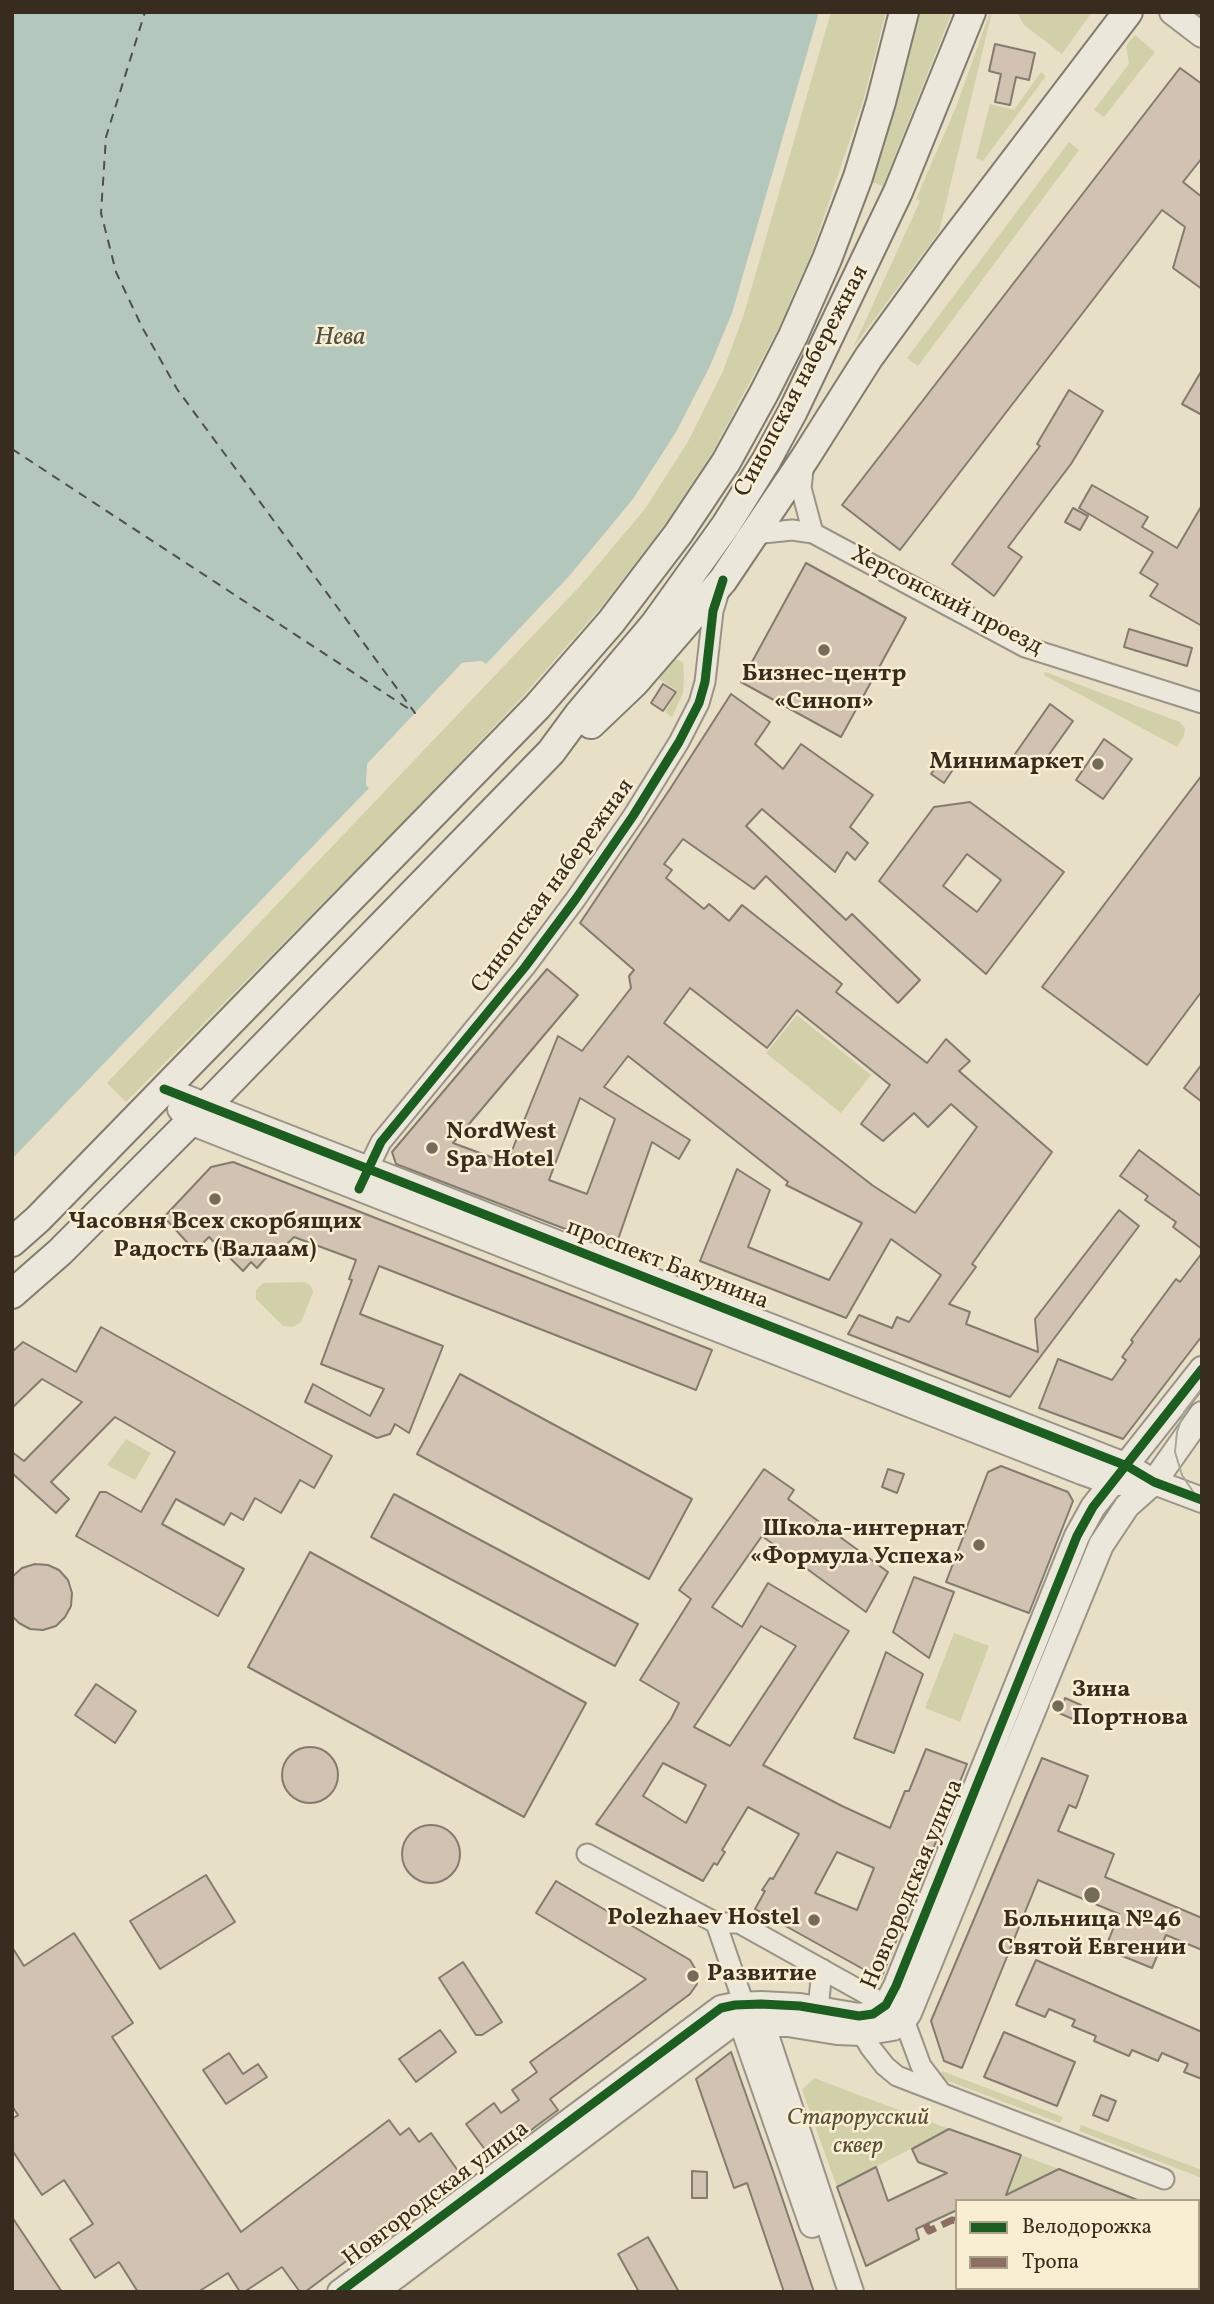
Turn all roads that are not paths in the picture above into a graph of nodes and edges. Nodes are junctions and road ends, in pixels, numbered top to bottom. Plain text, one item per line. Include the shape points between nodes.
1 (904, 12) edge
2 (971, 12) edge
3 (1128, 12) edge
4 (1172, 12) edge
5 (1202, 34) edge
6 (805, 458) junction
7 (813, 533) junction
8 (754, 534) junction
9 (723, 580) junction
10 (1202, 703) edge
11 (551, 752) junction
12 (164, 1089) junction
13 (198, 1114) junction
14 (363, 1179) junction
15 (12, 1242) edge
16 (12, 1294) edge
17 (1202, 1369) edge
18 (1202, 1414) edge
19 (1120, 1475) junction
20 (1154, 1482) junction
21 (1202, 1500) edge
22 (587, 1854) dead end
23 (716, 1923) junction
24 (822, 1969) junction
25 (895, 2013) junction
26 (749, 2017) junction
27 (817, 2020) junction
28 (861, 2025) junction
29 (940, 2091) junction
30 (1164, 2179) dead end
31 (340, 2292) edge
32 (375, 2292) edge
33 (834, 2292) edge
34 (851, 2292) edge

1 - 12 main road, Синопская набережная via 858,177 827,259 764,393 678,534 611,622 537,707
2 - 11 main road, Синопская набережная via 898,191 766,461 655,624
3 - 6 main road, Синопская набережная via 876,346
4 - 5 street
6 - 7 street via 801,488
6 - 8 main road, Синопская набережная
7 - 8 street, Херсонский проезд
7 - 10 street, Херсонский проезд via 1025,647
8 - 9 main road, Синопская набережная
9 - 11 main road, Синопская набережная via 634,683 591,725
9 - 14 street, Синопская набережная via 713,611 705,682 679,742 596,871 525,967 381,1142
11 - 13 main road, Синопская набережная
12 - 13 street
12 - 15 main road, Синопская набережная
13 - 14 street, проспект Бакунина
13 - 16 main road, Синопская набережная
14 - 19 street, проспект Бакунина
17 - 19 street, Новгородская улица
18 - 20 street, Новгородская улица
19 - 20 street, проспект Бакунина
19 - 25 street, Новгородская улица via 1093,1507 1077,1536 896,1986
20 - 21 street, проспект Бакунина
20 - 25 street, Новгородская улица via 1127,1506 1101,1545 909,2013
22 - 23 street
23 - 24 street via 739,1923
23 - 26 street
24 - 25 street
24 - 27 street, Новгородская улица
25 - 28 street, Новгородская улица via 873,2014
25 - 29 street via 921,2066
26 - 27 street, Новгородская улица
26 - 31 street, Новгородская улица via 721,2008 707,2017
26 - 32 street, Новгородская улица via 718,2033
26 - 33 street
26 - 34 street
27 - 28 street, Новгородская улица
28 - 29 street via 877,2057 897,2076
29 - 30 street

